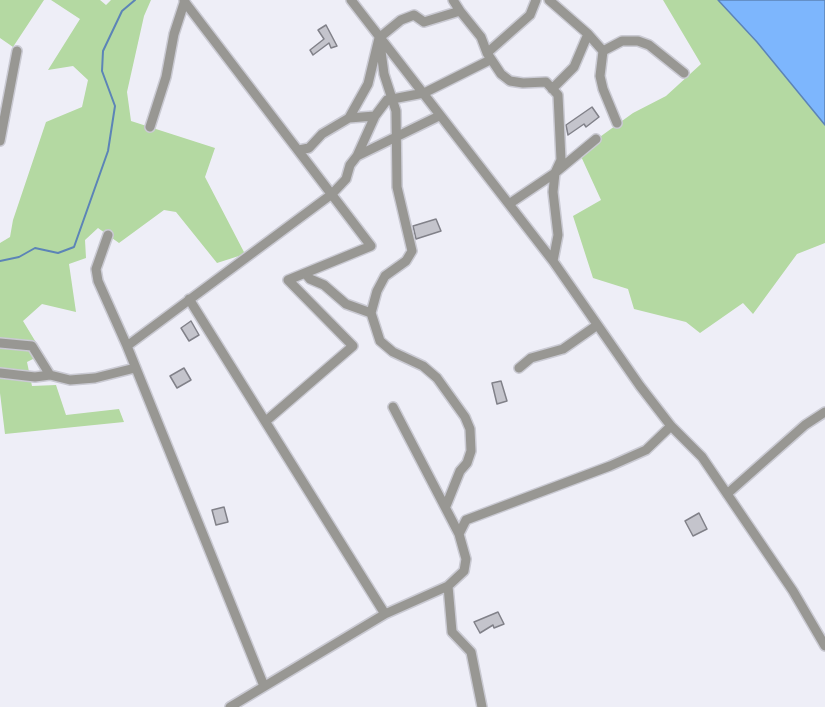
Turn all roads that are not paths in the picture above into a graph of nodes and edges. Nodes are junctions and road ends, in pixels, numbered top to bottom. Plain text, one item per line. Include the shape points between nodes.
1 (184, 0) edge
2 (351, 0) edge
3 (453, 0) edge
4 (536, 0) edge
5 (549, 0) edge
6 (460, 11) junction
7 (588, 34) junction
8 (380, 38) junction
9 (17, 51) dead end
10 (603, 51) junction
11 (489, 57) junction
12 (684, 73) dead end
13 (552, 89) junction
14 (424, 93) junction
15 (392, 99) junction
16 (375, 116) junction
17 (439, 116) junction
18 (349, 118) junction
19 (617, 123) dead end
20 (150, 127) dead end
21 (394, 138) junction
22 (596, 139) dead end
23 (0, 141) edge
24 (299, 150) junction
25 (357, 156) junction
26 (555, 174) junction
27 (332, 194) junction
28 (509, 204) junction
29 (108, 235) dead end
30 (553, 261) junction
31 (305, 273) junction
32 (189, 299) junction
33 (371, 313) junction
34 (596, 326) junction
35 (0, 343) edge
36 (127, 346) junction
37 (135, 368) junction
38 (519, 368) dead end
39 (0, 373) edge
40 (50, 375) junction
41 (393, 407) dead end
42 (825, 412) edge
43 (266, 421) junction
44 (671, 426) junction
45 (727, 494) junction
46 (446, 506) junction
47 (459, 534) junction
48 (448, 586) junction
49 (385, 614) junction
50 (825, 646) edge
51 (264, 686) junction
52 (230, 707) edge
53 (482, 707) edge

1 - 20 street
1 - 24 street
2 - 8 street
3 - 6 street
4 - 11 street via 530,15
5 - 7 street
6 - 8 street via 424,22 414,15 400,20
6 - 11 street via 482,37
7 - 10 street
7 - 13 street via 574,67
8 - 14 street
8 - 15 street via 384,74
8 - 18 street via 368,84
9 - 23 street
10 - 12 street via 622,40 638,40
10 - 19 street via 600,76
11 - 13 street via 510,81 540,81
11 - 14 street
13 - 26 street via 558,95 561,115 561,159
14 - 15 street
14 - 17 street
15 - 16 street
15 - 21 street via 396,111
16 - 18 street
16 - 25 street
17 - 21 street
17 - 28 street
18 - 24 street via 322,134 309,148
21 - 25 street
21 - 33 street via 397,188 412,250 406,261 385,276
22 - 26 street
24 - 27 street
25 - 27 street via 346,179
26 - 28 street
26 - 30 street via 558,235
27 - 31 street via 371,246
27 - 32 street
28 - 30 street
29 - 36 street via 96,268 98,281
30 - 34 street
31 - 33 street via 346,304
31 - 43 street via 288,280 353,346
32 - 36 street
32 - 43 street
33 - 46 street via 380,341 437,378 470,429 471,451
34 - 38 street via 563,349 531,358
34 - 44 street
35 - 40 street via 32,346
36 - 37 street
37 - 40 street via 87,379
37 - 51 street
39 - 40 street
41 - 46 street
42 - 45 street
43 - 49 street
44 - 45 street via 702,457
44 - 47 street via 646,450 466,520
45 - 50 street
46 - 47 street
47 - 48 street via 466,559 464,571
48 - 49 street
48 - 53 street via 452,632 471,652
49 - 51 street
51 - 52 street

